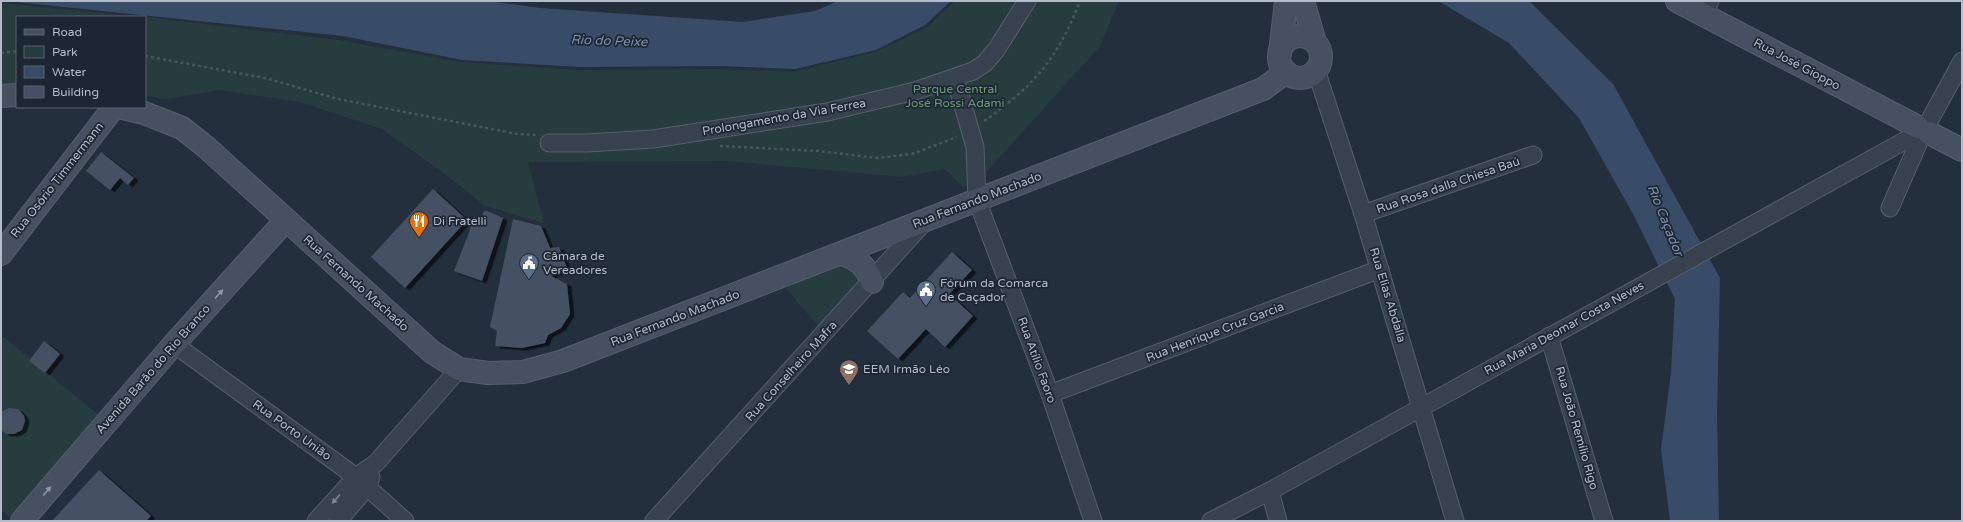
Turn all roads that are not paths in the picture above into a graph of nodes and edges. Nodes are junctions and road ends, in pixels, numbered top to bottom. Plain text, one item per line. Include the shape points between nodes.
1 (1027, 1) edge
2 (1286, 1) edge
3 (1303, 1) edge
4 (1677, 1) edge
5 (1706, 8) edge
6 (1315, 42) junction
7 (1962, 61) edge
8 (1283, 63) junction
9 (1316, 70) junction
10 (955, 78) junction
11 (16, 95) edge
12 (1, 96) edge
13 (113, 108) edge
14 (123, 108) edge
15 (1922, 131) junction
16 (545, 139) road end
17 (1962, 150) edge
18 (1532, 156) dead end
19 (977, 200) junction
20 (1890, 208) dead end
21 (1363, 214) junction
22 (286, 220) junction
23 (926, 220) junction
24 (1, 254) edge
25 (842, 254) junction
26 (1380, 269) junction
27 (872, 282) junction
28 (1549, 336) junction
29 (174, 344) junction
30 (459, 370) junction
31 (1050, 394) junction
32 (1421, 407) junction
33 (362, 482) junction
34 (1270, 491) junction
35 (22, 521) edge
36 (316, 521) edge
37 (338, 521) edge
38 (405, 521) edge
39 (654, 521) edge
40 (1093, 521) edge
41 (1211, 521) edge
42 (1278, 521) edge
43 (1455, 521) edge
44 (1604, 521) edge

1 - 10 street, Prolongamento da Via Ferrea via 996,50 973,71
2 - 8 main road
3 - 6 main road
4 - 5 main road, Rua José Gioppo
5 - 15 main road, Rua José Gioppo
6 - 8 main road via 1304,37 1286,42
6 - 9 main road via 1320,53
7 - 15 street
8 - 9 main road via 1298,78
8 - 19 main road, Rua Fernando Machado via 1263,90
9 - 21 street, Rua Elias Abdalla
10 - 16 street, Prolongamento da Via Ferrea via 877,101 791,118 653,139 587,143
10 - 19 street, Rua Atílio Faoro via 976,161
11 - 12 main road
13 - 24 main road, Rua Osório Timmermann
14 - 22 main road, Rua Fernando Machado via 182,128
15 - 17 main road, Rua José Gioppo
15 - 20 street
15 - 28 street, Rua Maria Deomar Costa Neves
18 - 21 street, Rua Rosa dalla Chiesa Baú
19 - 23 main road, Rua Fernando Machado
19 - 31 street, Rua Atílio Faoro
21 - 26 street, Rua Elias Abdalla
29 -> 22 main road, Avenida Barão do Rio Branco
22 - 30 main road, Rua Fernando Machado via 432,352
23 - 25 main road, Rua Fernando Machado
23 - 27 street, Rua Conselheiro Mafra
25 - 27 main road via 861,263
25 - 30 main road, Rua Fernando Machado via 563,361 522,372 488,373
26 - 31 street, Rua Henrique Cruz Garcia
26 - 32 street, Rua Elias Abdalla
27 - 39 street, Rua Conselheiro Mafra
28 - 32 street, Rua Maria Deomar Costa Neves
28 - 44 street, Rua João Remílio Rigo
29 - 33 street, Rua Porto União
35 -> 29 main road, Avenida Barão do Rio Branco
30 - 33 street
31 - 40 street, Rua Atílio Faoro
32 - 34 street, Rua Maria Deomar Costa Neves
32 - 43 street, Rua Elias Abdalla
33 -> 36 street
33 - 37 street
33 - 38 street, Rua Porto União
34 - 41 street, Rua Maria Deomar Costa Neves
34 - 42 street

